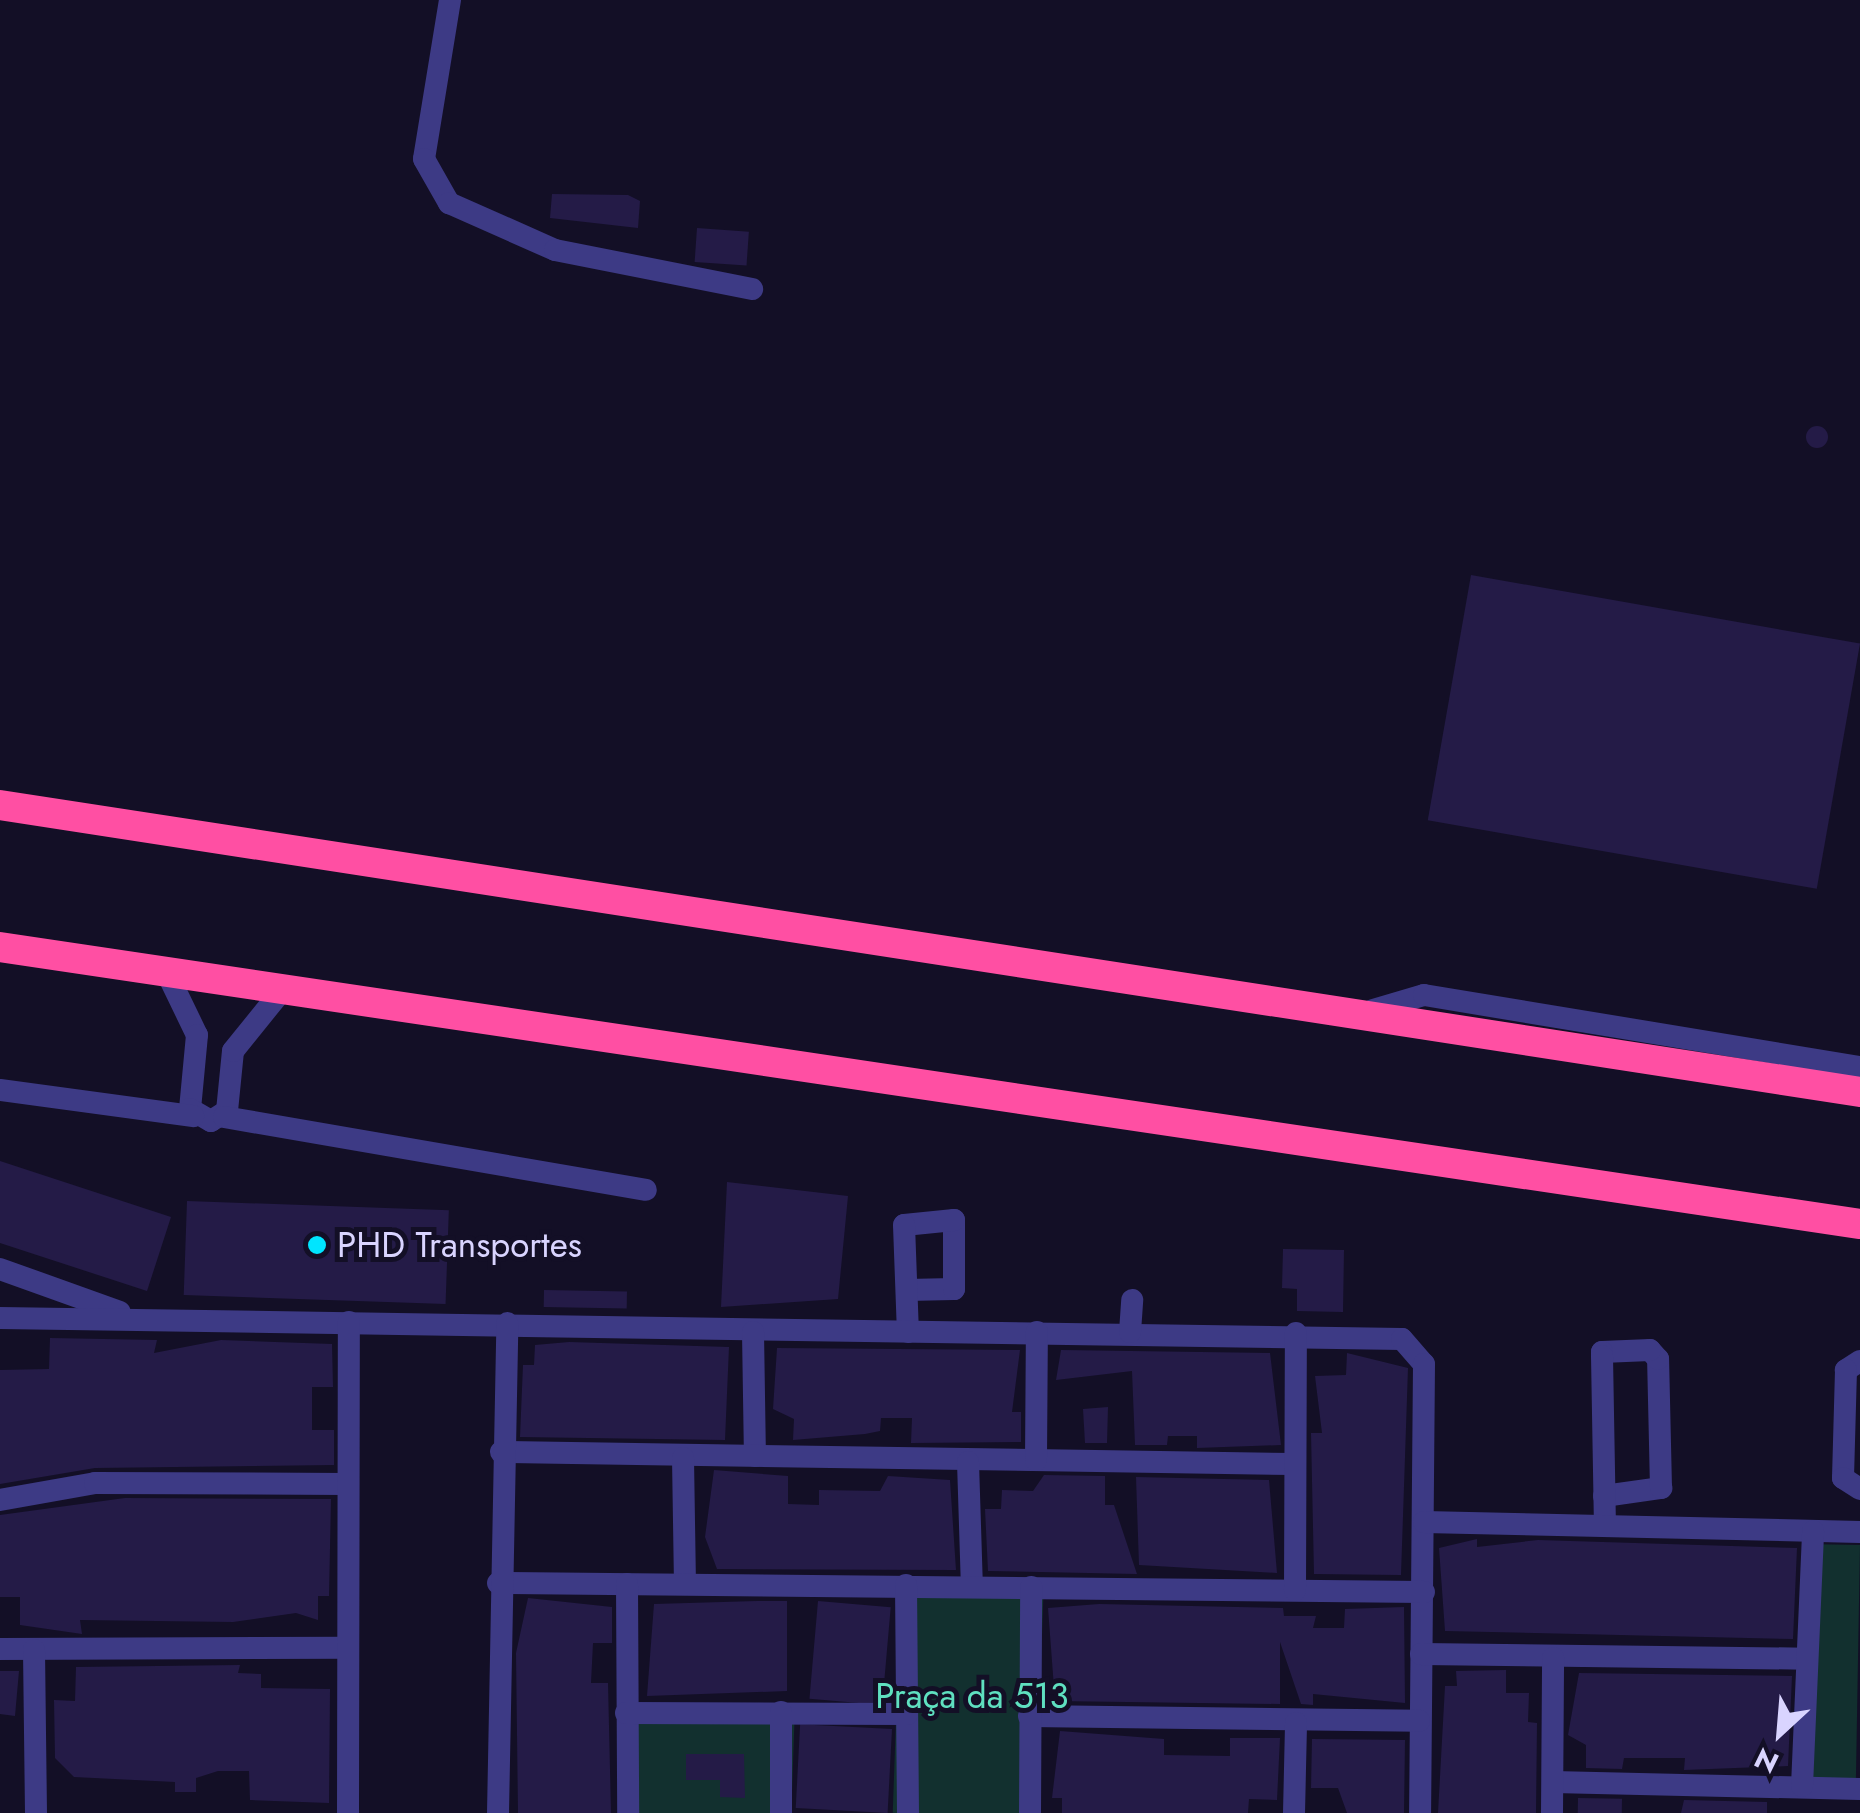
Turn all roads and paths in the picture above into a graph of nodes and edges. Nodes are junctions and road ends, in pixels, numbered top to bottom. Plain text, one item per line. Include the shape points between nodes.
1 (450, 0) edge
2 (752, 290) dead end
3 (0, 805) edge
4 (0, 947) edge
5 (166, 972) junction
6 (283, 989) junction
7 (1373, 1010) junction
8 (1860, 1067) edge
9 (0, 1090) edge
10 (1860, 1092) edge
11 (193, 1116) junction
12 (224, 1117) junction
13 (646, 1190) dead end
14 (1860, 1224) edge
15 (0, 1268) edge
16 (906, 1290) dead end
17 (1132, 1300) dead end
18 (127, 1316) junction
19 (0, 1318) edge
20 (349, 1322) junction
21 (506, 1323) junction
22 (753, 1332) junction
23 (908, 1332) junction
24 (1037, 1332) junction
25 (1130, 1332) junction
26 (1296, 1333) junction
27 (1860, 1361) edge
28 (501, 1452) junction
29 (755, 1456) junction
30 (683, 1458) junction
31 (1036, 1460) junction
32 (968, 1462) junction
33 (1294, 1464) junction
34 (346, 1484) junction
35 (1860, 1489) edge
36 (1604, 1496) junction
37 (0, 1500) edge
38 (1424, 1522) junction
39 (1605, 1526) junction
40 (1813, 1531) junction
41 (1860, 1532) edge
42 (498, 1583) junction
43 (685, 1583) junction
44 (627, 1584) junction
45 (906, 1584) junction
46 (972, 1586) junction
47 (1030, 1587) junction
48 (1295, 1590) junction
49 (1424, 1592) junction
50 (346, 1648) junction
51 (0, 1650) edge
52 (34, 1650) junction
53 (1421, 1654) junction
54 (1553, 1658) junction
55 (1806, 1659) junction
56 (781, 1712) junction
57 (626, 1713) junction
58 (907, 1714) junction
59 (1030, 1716) junction
60 (1419, 1721) junction
61 (1296, 1723) junction
62 (1553, 1782) junction
63 (1802, 1786) junction
64 (1860, 1789) edge
65 (36, 1813) edge
66 (58, 1813) edge
67 (348, 1813) edge
68 (498, 1813) edge
69 (628, 1813) edge
70 (781, 1813) edge
71 (908, 1813) edge
72 (1030, 1813) edge
73 (1294, 1813) edge
74 (1420, 1813) edge
75 (1552, 1813) edge

1 - 2 street via 424,159 449,203 556,250
3 - 7 highway
4 - 5 highway
5 - 6 highway
5 - 11 street via 197,1034
6 - 12 street via 233,1051
6 - 14 highway
7 - 8 street via 1424,995
7 - 10 highway
9 - 11 street
11 - 12 street
12 - 13 street
15 - 18 street
16 - 23 street
17 - 25 street
18 - 19 street
18 - 20 street
20 - 21 street
20 - 34 street
21 - 22 street
21 - 28 street
22 - 23 street
22 - 29 street
23 - 24 street
24 - 25 street
24 - 31 street
25 - 26 street
26 - 33 street
26 - 38 street via 1388,1334 1414,1349 1424,1364
27 - 35 street via 1846,1370 1843,1478
28 - 30 street
28 - 42 street
29 - 30 street
29 - 32 street
30 - 43 street
31 - 32 street
31 - 33 street
32 - 46 street
33 - 48 street
34 - 37 street via 95,1483
34 - 50 street
36 - 36 street via 1661,1488 1658,1360 1650,1350 1602,1352
36 - 39 street
38 - 39 street
38 - 49 street
39 - 40 street
40 - 41 street
40 - 55 street
42 - 44 street
42 - 68 street
43 - 44 street
43 - 45 street
44 - 57 street
45 - 46 street
45 - 58 street
46 - 47 street
47 - 48 street
47 - 59 street
48 - 49 street
49 - 53 street
50 - 52 street
50 - 67 street
51 - 52 street
52 - 65 street
53 - 54 street
53 - 60 street
54 - 55 street
54 - 62 street
55 - 63 street
56 - 57 street
56 - 58 street
56 - 70 street
57 - 69 street
58 - 71 street
59 - 61 street
59 - 72 street
60 - 61 street
60 - 74 street
61 - 73 street
62 - 63 street
62 - 75 street
63 - 64 street
65 - 66 street

